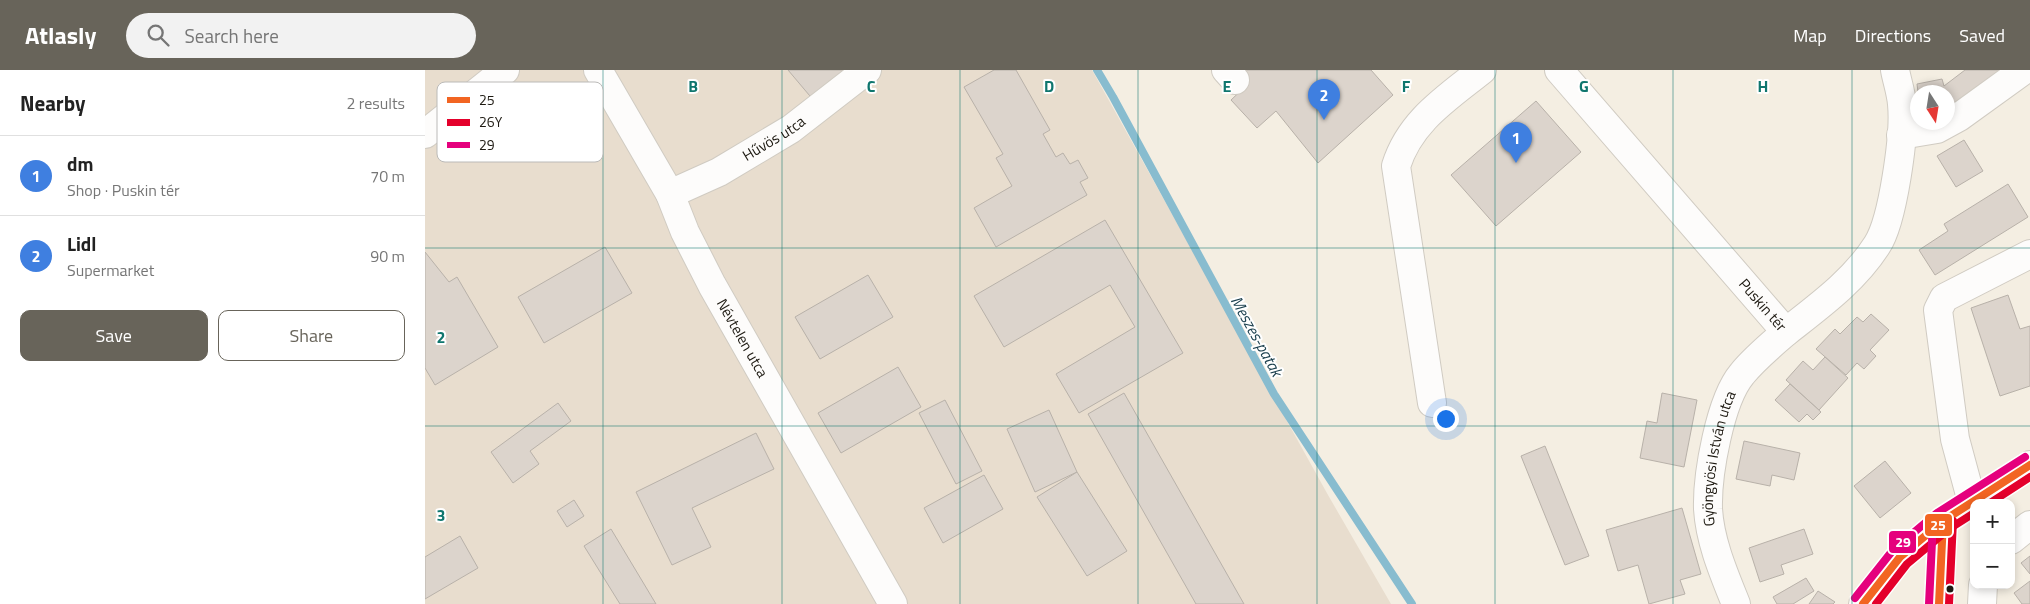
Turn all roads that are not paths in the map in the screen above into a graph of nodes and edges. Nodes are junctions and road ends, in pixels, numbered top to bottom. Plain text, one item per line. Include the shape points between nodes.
1 (505, 70) edge
2 (598, 70) edge
3 (867, 70) edge
4 (1482, 70) edge
5 (1559, 70) edge
6 (1895, 70) edge
7 (2024, 70) edge
8 (490, 82) edge
9 (437, 124) edge
10 (425, 134) edge
11 (1901, 135) junction
12 (670, 194) junction
13 (2030, 254) edge
14 (1786, 332) junction
15 (1432, 403) dead end
16 (2030, 465) edge
17 (1971, 499) edge
18 (1977, 499) edge
19 (1970, 503) edge
20 (1943, 521) junction
21 (2030, 525) edge
22 (2015, 537) edge
23 (1983, 589) edge
24 (893, 604) edge
25 (1736, 604) edge
26 (1863, 604) edge
27 (1939, 604) edge
28 (1982, 604) edge

1 - 8 street
2 - 12 street, Névtelen utca
3 - 12 street, Hűvös utca via 791,129 719,172
4 - 15 street via 1424,117 1402,146 1396,166
5 - 14 street, Puskin tér
6 - 11 street, Puskin tér via 1902,104
7 - 11 street via 1959,118 1937,129
9 - 10 street
11 - 14 street, Puskin tér via 1891,203 1877,244 1837,292
12 - 24 street, Névtelen utca via 712,285
13 - 17 street via 1944,298 1938,310 1955,439
14 - 25 street, Gyöngyösi István utca via 1741,375 1721,418 1712,464 1708,510 1718,558
16 - 18 street
19 - 20 street
20 - 26 street via 1900,557
20 - 27 street
21 - 22 street
23 - 28 street

